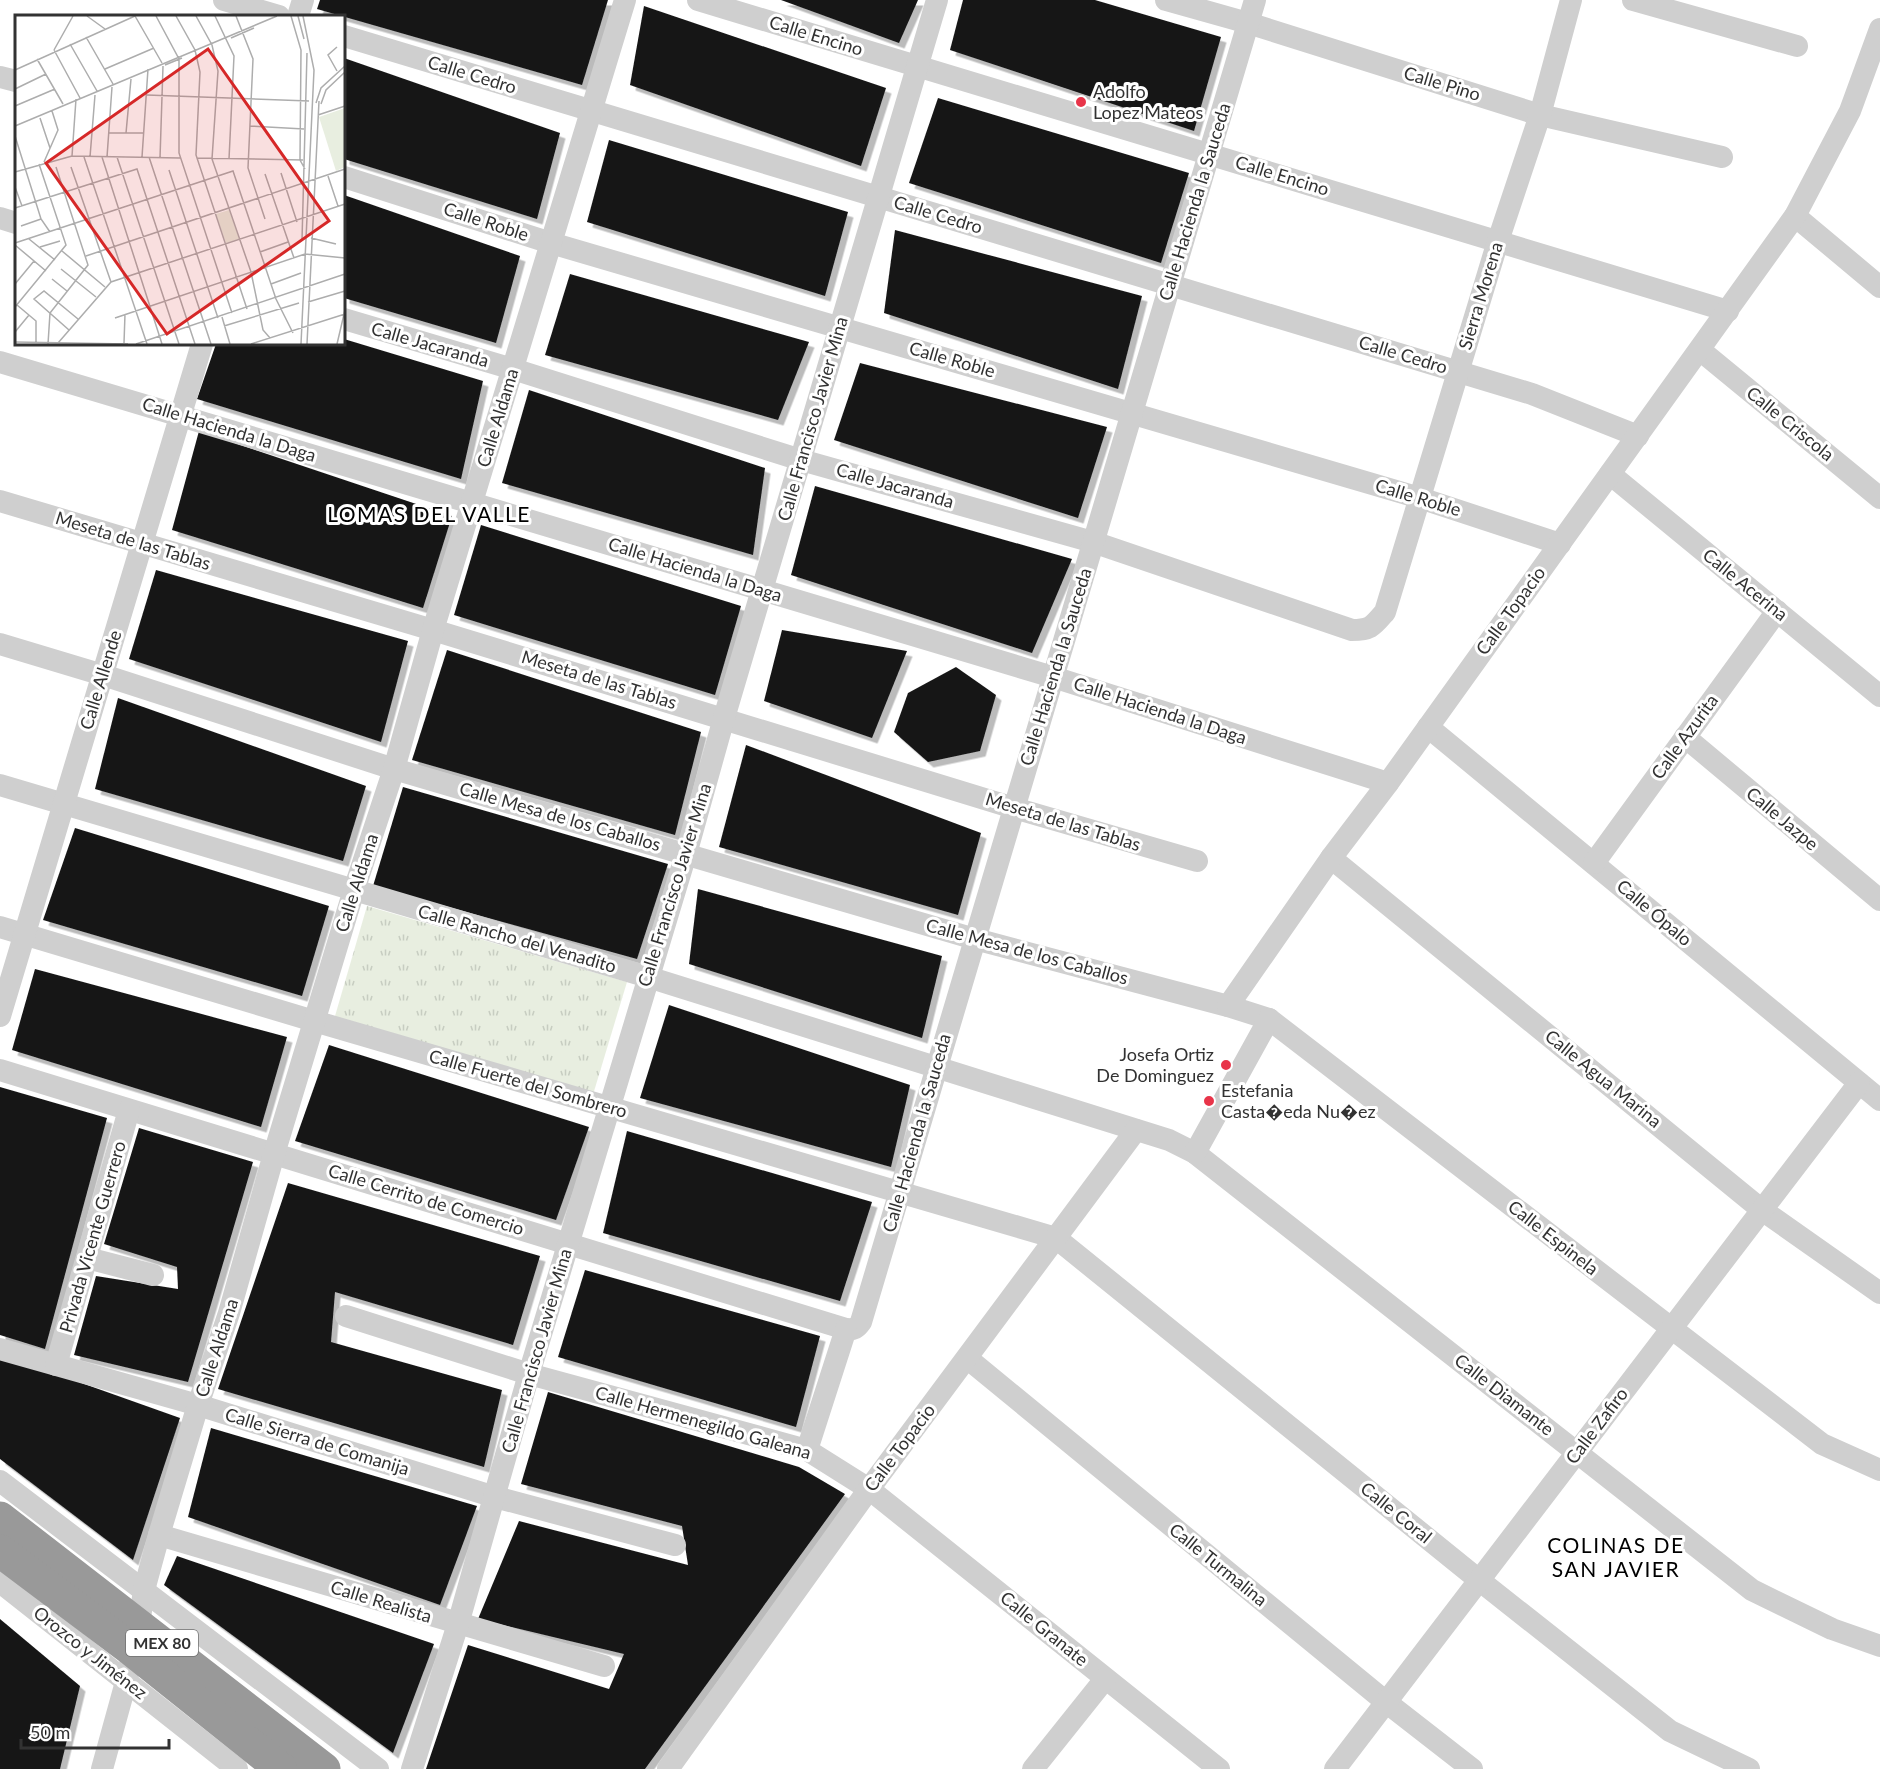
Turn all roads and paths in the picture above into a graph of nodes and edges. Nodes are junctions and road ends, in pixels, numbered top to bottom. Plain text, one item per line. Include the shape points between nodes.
1 (224, 0) edge
2 (303, 0) edge
3 (625, 0) edge
4 (698, 0) edge
5 (937, 0) edge
6 (1166, 0) edge
7 (1255, 0) edge
8 (1571, 0) edge
9 (1633, 0) edge
10 (276, 15) edge
11 (298, 15) edge
12 (1248, 23) junction
13 (1880, 29) edge
14 (345, 36) edge
15 (1797, 46) dead end
16 (917, 66) junction
17 (0, 77) edge
18 (15, 81) edge
19 (591, 111) junction
20 (1540, 115) junction
21 (1209, 154) junction
22 (1722, 157) dead end
23 (345, 177) edge
24 (878, 197) junction
25 (1795, 216) junction
26 (0, 218) edge
27 (15, 223) edge
28 (1498, 241) junction
29 (551, 243) junction
30 (1170, 285) junction
31 (1880, 287) edge
32 (1728, 310) junction
33 (345, 319) edge
34 (840, 327) junction
35 (202, 345) edge
36 (1700, 350) junction
37 (0, 362) edge
38 (513, 369) junction
39 (1458, 372) junction
40 (1132, 413) junction
41 (181, 416) junction
42 (1638, 436) junction
43 (801, 460) junction
44 (1610, 474) junction
45 (1420, 498) junction
46 (1880, 498) edge
47 (0, 501) edge
48 (472, 503) junction
49 (1093, 542) junction
50 (143, 543) junction
51 (1560, 544) junction
52 (762, 590) junction
53 (1777, 611) junction
54 (1375, 624) joint
55 (433, 630) junction
56 (0, 644) edge
57 (103, 675) junction
58 (1053, 677) junction
59 (1880, 696) edge
60 (724, 718) junction
61 (1428, 727) junction
62 (1685, 737) junction
63 (394, 769) junction
64 (1388, 783) junction
65 (0, 785) edge
66 (63, 804) junction
67 (1014, 808) junction
68 (686, 854) junction
69 (1331, 858) junction
70 (1197, 861) dead end
71 (1594, 863) junction
72 (354, 890) junction
73 (1880, 900) edge
74 (0, 927) edge
75 (24, 936) junction
76 (975, 939) junction
77 (648, 977) junction
78 (1228, 1006) junction
79 (0, 1016) edge
80 (1269, 1020) junction
81 (314, 1022) junction
82 (936, 1068) junction
83 (0, 1070) edge
84 (1859, 1083) junction
85 (1880, 1100) edge
86 (609, 1108) junction
87 (129, 1110) junction
88 (1136, 1130) junction
89 (1195, 1153) junction
90 (274, 1154) junction
91 (899, 1192) junction
92 (1762, 1210) junction
93 (1056, 1238) junction
94 (568, 1244) junction
95 (87, 1258) junction
96 (153, 1275) dead end
97 (1880, 1293) edge
98 (346, 1316) dead end
99 (1671, 1329) junction
100 (849, 1330) junction
101 (0, 1349) edge
102 (967, 1358) junction
103 (56, 1365) junction
104 (529, 1374) junction
105 (198, 1405) junction
106 (807, 1450) junction
107 (1576, 1452) junction
108 (1880, 1470) edge
109 (0, 1481) edge
110 (870, 1489) junction
111 (495, 1497) junction
112 (0, 1518) edge
113 (159, 1536) junction
114 (675, 1545) dead end
115 (0, 1551) edge
116 (1479, 1580) junction
117 (0, 1582) edge
118 (144, 1590) junction
119 (458, 1624) junction
120 (136, 1638) junction
121 (1880, 1646) edge
122 (603, 1666) dead end
123 (1105, 1679) junction
124 (126, 1682) junction
125 (1386, 1702) junction
126 (102, 1769) edge
127 (237, 1769) edge
128 (281, 1769) edge
129 (324, 1769) edge
130 (378, 1769) edge
131 (412, 1769) edge
132 (668, 1769) edge
133 (1033, 1769) edge
134 (1219, 1769) edge
135 (1335, 1769) edge
136 (1472, 1769) edge
137 (1749, 1769) edge

1 - 10 street
2 - 11 street
3 - 19 street, Calle Aldama
4 - 16 street, Calle Encino
5 - 16 street, Calle Francisco Javier Mina
6 - 12 street, Calle Pino
7 - 12 street, Calle Hacienda la Sauceda
8 - 20 street, Sierra Morena
9 - 15 street
12 - 20 street, Calle Pino
12 - 21 street, Calle Hacienda la Sauceda
13 - 25 street, Calle Topacio via 1850,111
14 - 19 street, Calle Cedro
16 - 21 street, Calle Encino
16 - 24 street, Calle Francisco Javier Mina
17 - 18 street
19 - 24 street, Calle Cedro
19 - 29 street, Calle Aldama
20 - 22 street, Calle Pino
20 - 28 street, Sierra Morena
21 - 28 street, Calle Encino
21 - 30 street, Calle Hacienda la Sauceda
23 - 29 street, Calle Roble
24 - 30 street, Calle Cedro
24 - 34 street, Calle Francisco Javier Mina
25 - 31 street
25 - 32 street, Calle Topacio
26 - 27 street
28 - 32 street, Calle Encino
28 - 39 street, Sierra Morena
29 - 34 street, Calle Roble
29 - 38 street, Calle Aldama
30 - 39 street, Calle Cedro
30 - 40 street, Calle Hacienda la Sauceda
32 - 36 street, Calle Topacio
33 - 38 street, Calle Jacaranda
34 - 40 street, Calle Roble
34 - 43 street, Calle Francisco Javier Mina
35 - 41 street, Calle Allende
36 - 42 street, Calle Topacio
36 - 46 street, Calle Criscola
37 - 41 street, Calle Hacienda la Daga
38 - 43 street, Calle Jacaranda
38 - 48 street, Calle Aldama
39 - 42 street, Calle Cedro via 1532,394
39 - 45 street, Sierra Morena
40 - 45 street, Calle Roble
40 - 49 street, Calle Hacienda la Sauceda
41 - 48 street, Calle Hacienda la Daga
41 - 50 street, Calle Allende
42 - 44 street, Calle Topacio
43 - 49 street, Calle Jacaranda
43 - 52 street, Calle Francisco Javier Mina
44 - 51 street, Calle Topacio
44 - 53 street, Calle Acerina
45 - 51 street, Calle Roble
45 - 54 street, Sierra Morena via 1385,612
47 - 50 street, Meseta de las Tablas
48 - 52 street, Calle Hacienda la Daga
48 - 55 street, Calle Aldama
49 - 54 street, Calle Jacaranda via 1352,630 1368,630
49 - 58 street, Calle Hacienda la Sauceda
50 - 55 street, Meseta de las Tablas
50 - 57 street, Calle Allende
51 - 61 street, Calle Topacio
52 - 58 street, Calle Hacienda la Daga
52 - 60 street, Calle Francisco Javier Mina
53 - 59 street, Calle Acerina
53 - 62 street, Calle Azurita
55 - 60 street, Meseta de las Tablas
55 - 63 street, Calle Aldama
56 - 57 street, Calle Mesa de los Caballos
57 - 63 street, Calle Mesa de los Caballos
57 - 66 street, Calle Allende
58 - 64 street, Calle Hacienda la Daga
58 - 67 street, Calle Hacienda la Sauceda
60 - 67 street, Meseta de las Tablas
60 - 68 street, Calle Francisco Javier Mina
61 - 64 street, Calle Topacio
61 - 71 street, Calle Ópalo
62 - 71 street, Calle Azurita
62 - 73 street, Calle Jazpe
63 - 68 street, Calle Mesa de los Caballos
63 - 72 street, Calle Aldama
64 - 69 street, Calle Topacio
65 - 66 street, Calle Rancho del Venadito
66 - 72 street, Calle Rancho del Venadito
66 - 75 street, Calle Allende
67 - 70 street, Meseta de las Tablas
67 - 76 street, Calle Hacienda la Sauceda
68 - 76 street, Calle Mesa de los Caballos
68 - 77 street, Calle Francisco Javier Mina
69 - 78 street, Calle Topacio
69 - 92 street, Calle Agua Marina
71 - 84 street, Calle Ópalo
72 - 77 street, Calle Rancho del Venadito
72 - 81 street, Calle Aldama
74 - 75 street, Calle Fuerte del Sombrero
75 - 79 street, Calle Allende
75 - 81 street, Calle Fuerte del Sombrero
76 - 78 street, Calle Mesa de los Caballos
76 - 82 street, Calle Hacienda la Sauceda
77 - 82 street, Calle Rancho del Venadito
77 - 86 street, Calle Francisco Javier Mina
78 - 80 street, Calle Espinela
80 - 89 street
80 - 99 street, Calle Espinela
81 - 86 street, Calle Fuerte del Sombrero
81 - 90 street, Calle Aldama
82 - 88 street, Calle Rancho del Venadito
82 - 91 street, Calle Hacienda la Sauceda
83 - 87 street, Calle Cerrito de Comercio
84 - 85 street, Calle Ópalo
84 - 92 street, Calle Zafiro
86 - 91 street, Calle Fuerte del Sombrero
86 - 94 street, Calle Francisco Javier Mina
87 - 90 street, Calle Cerrito de Comercio
87 - 95 street, Privada Vicente Guerrero
88 - 89 street, Calle Diamante
88 - 93 street, Calle Topacio
89 - 107 street, Calle Diamante
90 - 94 street, Calle Cerrito de Comercio
90 - 105 street, Calle Aldama via 229,1313
91 - 93 street, Calle Fuerte del Sombrero
91 - 100 street, Calle Hacienda la Sauceda via 861,1322
92 - 97 street, Calle Agua Marina
92 - 99 street, Calle Zafiro
93 - 102 street, Calle Topacio
93 - 116 street, Calle Coral
94 - 100 street, Calle Cerrito de Comercio
94 - 104 street, Calle Francisco Javier Mina
95 - 96 street
95 - 103 street, Privada Vicente Guerrero
98 - 104 street, Calle Hermenegildo Galeana
99 - 107 street, Calle Zafiro
99 - 108 street, Calle Espinela via 1822,1444
100 - 106 street, Calle Hacienda la Sauceda
101 - 103 street, Calle Sierra de Comanija
102 - 110 street, Calle Topacio
102 - 125 street, Calle Turmalina
103 - 105 street, Calle Sierra de Comanija
104 - 106 street, Calle Hermenegildo Galeana
104 - 111 street, Calle Francisco Javier Mina
105 - 111 street, Calle Sierra de Comanija
105 - 113 street, Calle Aldama
106 - 110 street, Calle Hermenegildo Galeana
107 - 116 street, Calle Zafiro
107 - 121 street, Calle Diamante via 1752,1590 1832,1629
109 - 118 street, MEX 80
110 - 123 street, Calle Granate
110 - 132 street, Calle Topacio
111 - 114 street, Calle Sierra de Comanija
111 - 119 street, Calle Francisco Javier Mina
112 - 120 highway, Orozco y Jiménez / MEX 80
113 - 118 street, Calle Aldama
113 - 119 street, Calle Realista
115 - 120 highway, Orozco y Jiménez / MEX 80
116 - 125 street, Calle Zafiro
116 - 137 street, Calle Coral via 1670,1731
117 - 124 street, Orozco y Jiménez
118 - 120 street, Calle Aldama
118 - 130 street, MEX 80
119 - 122 street, Calle Realista
119 - 131 street, Calle Francisco Javier Mina
120 - 124 street, Calle Aldama
120 - 128 highway, Orozco y Jiménez / MEX 80
120 - 129 highway, Orozco y Jiménez / MEX 80
123 - 133 street
123 - 134 street, Calle Granate
124 - 126 street, Calle Aldama
124 - 127 street, Orozco y Jiménez
125 - 135 street, Calle Zafiro
125 - 136 street, Calle Turmalina

